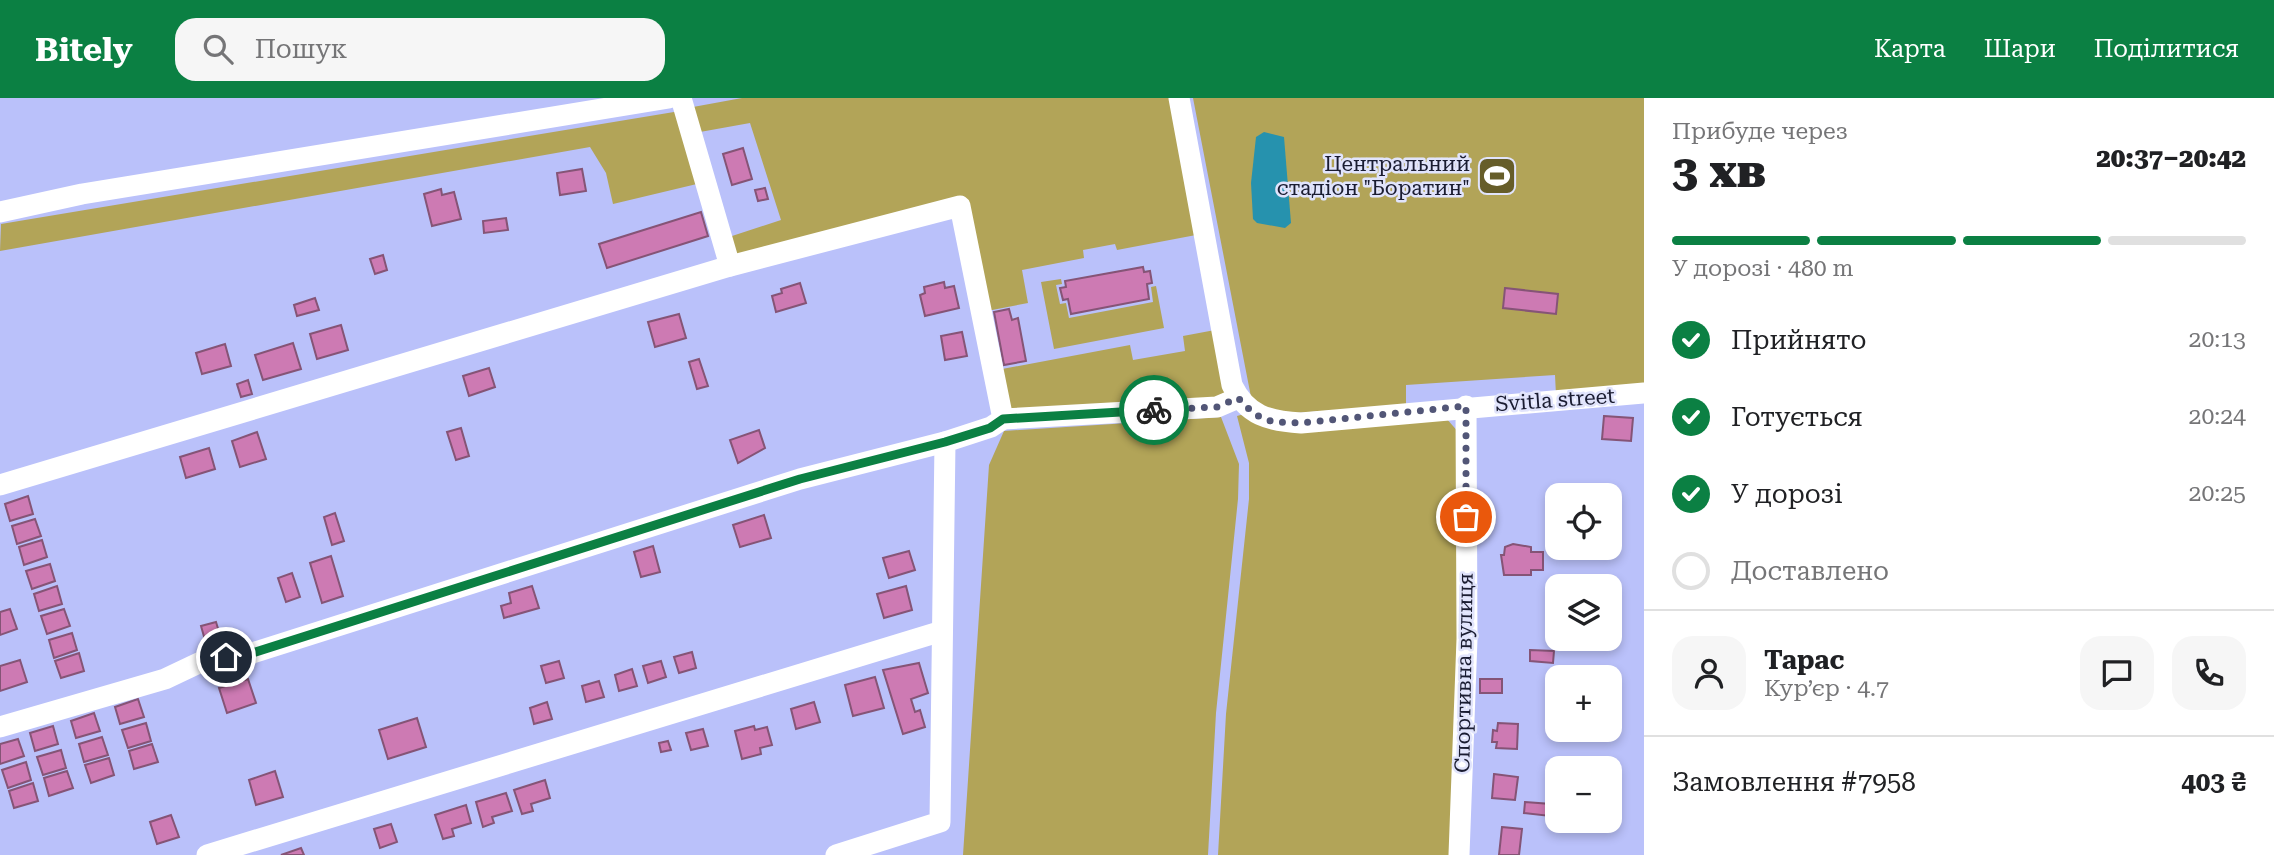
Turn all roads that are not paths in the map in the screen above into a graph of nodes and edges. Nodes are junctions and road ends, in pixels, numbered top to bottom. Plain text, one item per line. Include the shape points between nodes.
1 (669, 98) edge
2 (681, 98) edge
3 (1179, 98) edge
4 (0, 212) edge
5 (730, 266) junction
6 (1644, 393) edge
7 (1238, 398) junction
8 (1466, 406) junction
9 (1003, 419) junction
10 (945, 442) junction
11 (0, 485) edge
12 (942, 631) junction
13 (0, 727) edge
14 (207, 855) edge
15 (836, 855) edge
16 (1459, 855) edge

1 - 4 street via 82,194
2 - 5 street
3 - 7 street
5 - 9 street via 960,206
5 - 11 street
6 - 8 street, Svitla street
7 - 8 street, Svitla street via 1254,414 1273,422 1301,423
7 - 9 street via 1217,407
8 - 16 street, Спортивна вулиця via 1467,639
9 - 10 street via 990,428
10 - 12 street
10 - 13 street via 800,479 246,655 205,660 165,679
12 - 14 street
12 - 15 street via 940,822

